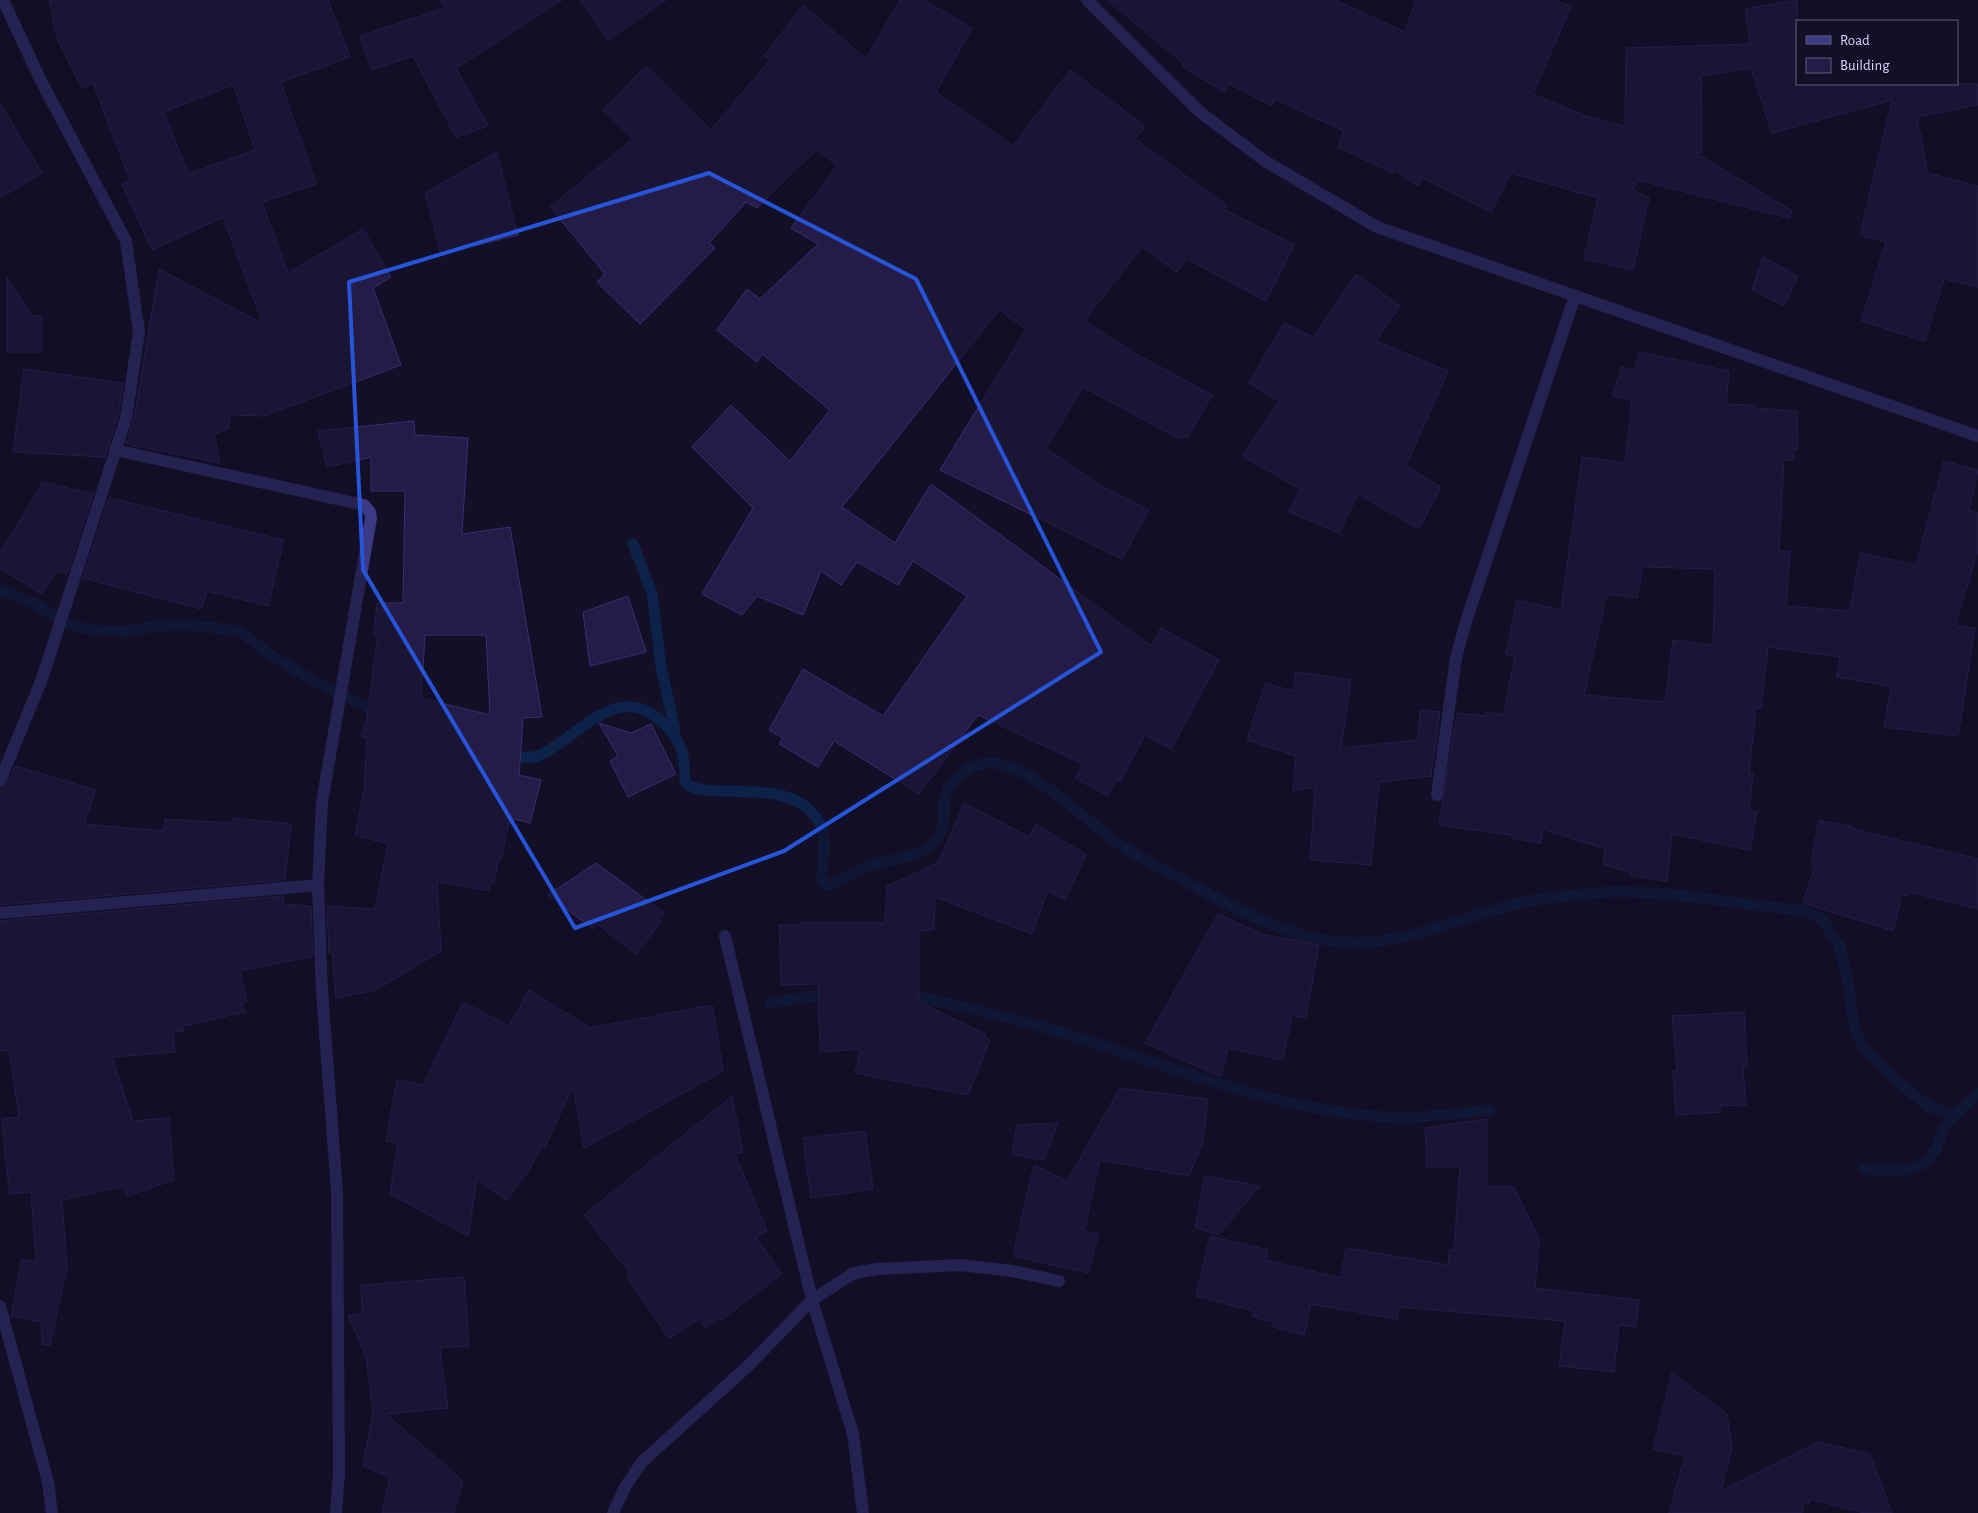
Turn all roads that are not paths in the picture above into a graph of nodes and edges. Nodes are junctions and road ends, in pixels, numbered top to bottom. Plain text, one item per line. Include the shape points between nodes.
1 (4, 0) edge
2 (1088, 0) edge
3 (1575, 296) junction
4 (1978, 436) edge
5 (115, 450) junction
6 (0, 781) edge
7 (1437, 795) dead end
8 (318, 885) junction
9 (0, 913) edge
10 (725, 936) dead end
11 (1059, 1281) dead end
12 (812, 1300) junction
13 (0, 1306) edge
14 (52, 1513) edge
15 (336, 1513) edge
16 (614, 1513) edge
17 (864, 1513) edge

1 - 5 street via 41,82 126,241 140,332 126,418
2 - 3 street via 1201,113 1265,161 1378,227
3 - 4 street
3 - 7 street via 1467,618 1456,658
5 - 6 street via 42,679
5 - 8 street via 364,505 370,512 322,802
8 - 9 street
8 - 15 street via 322,992 337,1191 339,1473
10 - 12 street
11 - 12 street via 1012,1270 960,1265 878,1269 854,1273
12 - 16 street via 748,1366 642,1462 625,1487
12 - 17 street via 853,1434
13 - 14 street via 48,1482

